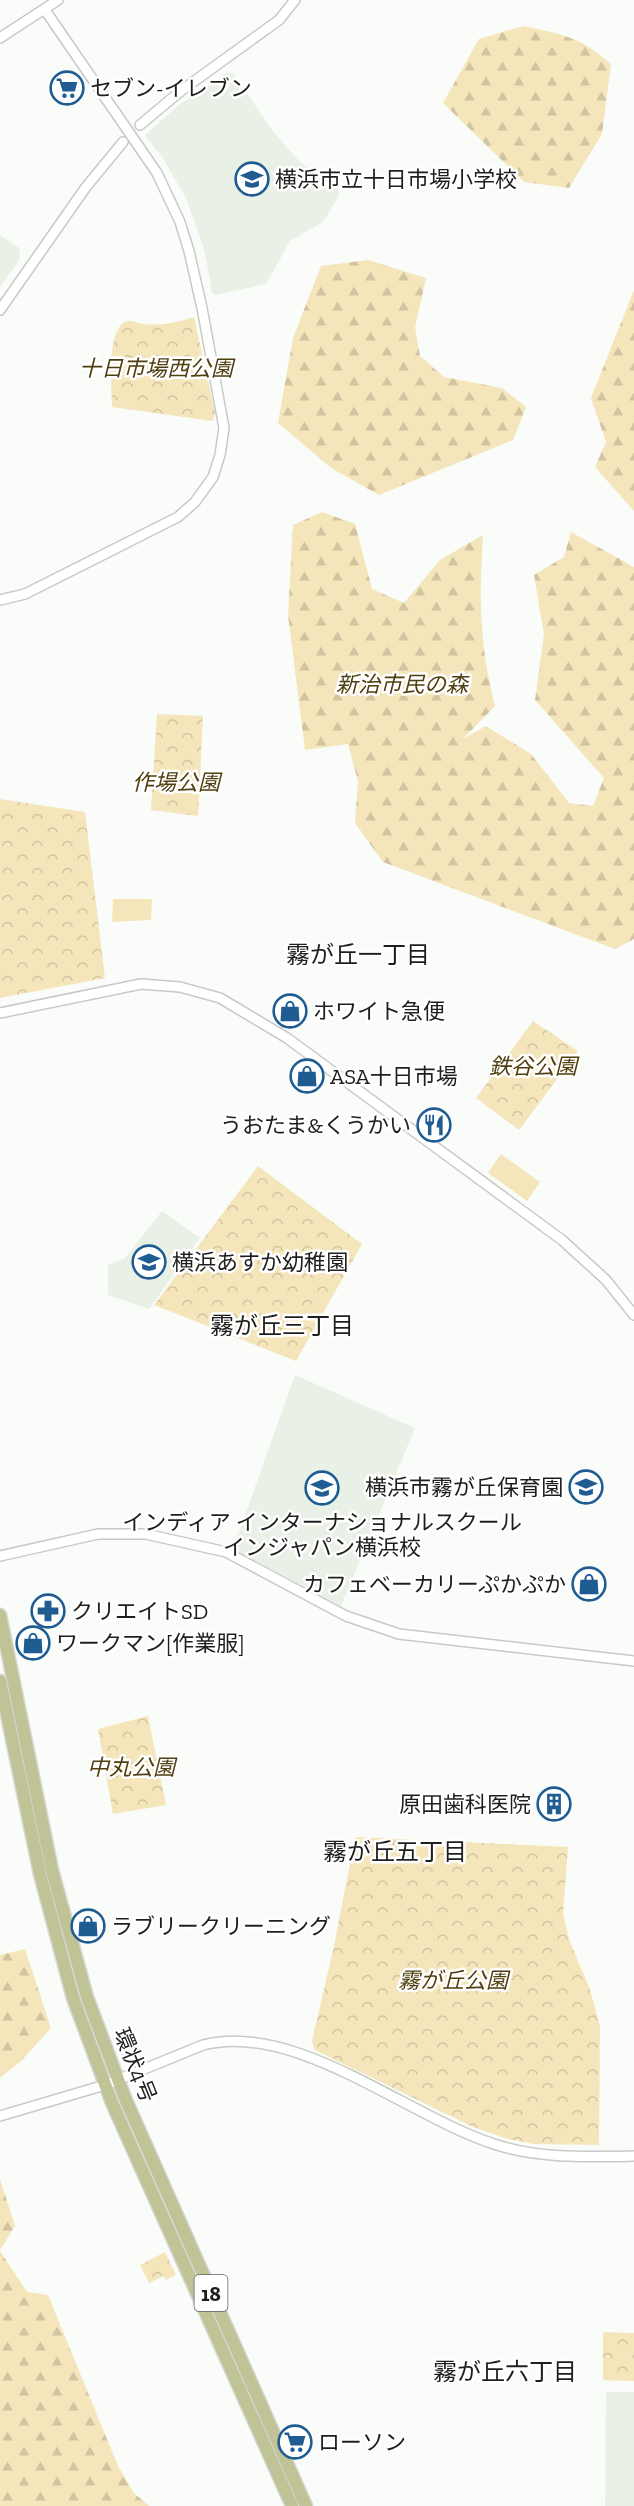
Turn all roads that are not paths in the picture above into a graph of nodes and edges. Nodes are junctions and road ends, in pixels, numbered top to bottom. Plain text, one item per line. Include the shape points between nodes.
1 (58, 0) edge
2 (295, 0) edge
3 (45, 10) junction
4 (0, 38) edge
5 (140, 125) dead end
6 (123, 142) dead end
7 (0, 310) edge
8 (0, 600) edge
9 (0, 1013) edge
10 (634, 1315) edge
11 (0, 1556) edge
12 (0, 1615) edge
13 (634, 1661) edge
14 (0, 1681) edge
15 (117, 2080) junction
16 (105, 2085) junction
17 (0, 2116) edge
18 (634, 2157) edge
19 (292, 2506) edge
20 (306, 2506) edge

1 - 3 street
2 - 5 street via 279,20
3 - 4 street
3 - 8 street via 167,191 180,222 202,308 224,428 213,477 178,517 25,594
6 - 7 street via 86,187
9 - 10 street via 141,984 180,987 220,998 287,1038 562,1240 606,1280
11 - 13 street via 98,1534 146,1534 226,1552 346,1616 399,1634
12 - 15 main road, 環状4号 / 18 via 65,1926
14 - 16 main road, 環状4号 / 18 via 53,1930
15 - 16 street
15 - 18 street via 211,2043 265,2042 304,2055 492,2144 536,2153
15 - 20 main road, 環状4号 / 18
16 - 17 street
16 - 19 main road, 環状4号 / 18

